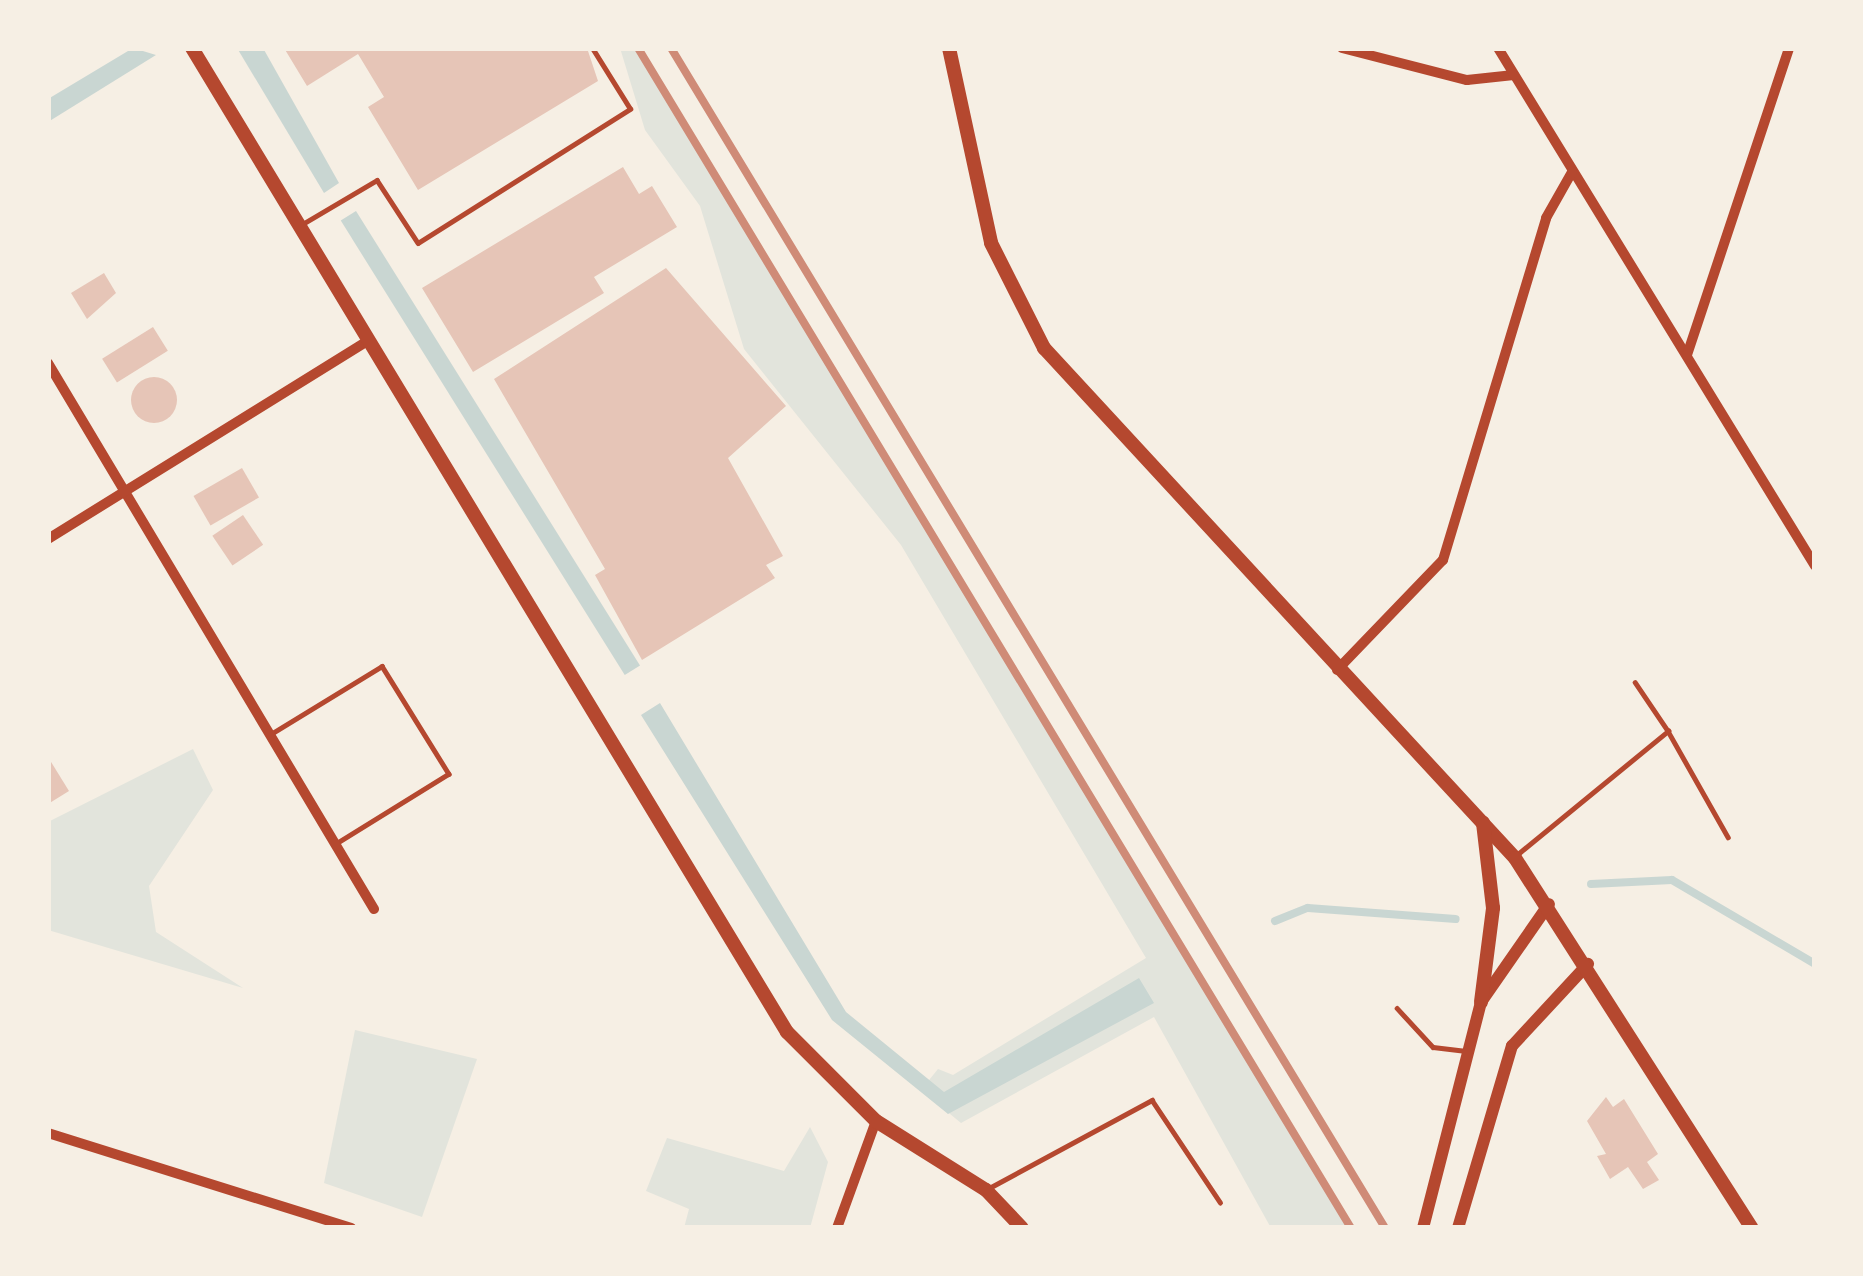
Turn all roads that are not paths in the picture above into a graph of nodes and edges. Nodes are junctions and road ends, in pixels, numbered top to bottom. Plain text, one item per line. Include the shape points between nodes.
1 (192, 48) edge
2 (592, 48) edge
3 (949, 48) edge
4 (1342, 48) edge
5 (1498, 48) edge
6 (1789, 48) edge
7 (1514, 75) junction
8 (1572, 172) junction
9 (298, 227) junction
10 (366, 343) junction
11 (1687, 355) junction
12 (48, 363) edge
13 (128, 491) junction
14 (48, 539) edge
15 (1815, 566) edge
16 (1337, 670) junction
17 (1634, 682) dead end
18 (1668, 730) junction
19 (271, 734) junction
20 (1483, 818) junction
21 (1728, 837) dead end
22 (336, 844) junction
23 (1515, 857) junction
24 (1549, 904) junction
25 (374, 910) dead end
26 (1588, 964) junction
27 (1481, 1003) junction
28 (1397, 1008) dead end
29 (1469, 1052) junction
30 (876, 1121) junction
31 (48, 1133) edge
32 (986, 1190) junction
33 (1220, 1202) dead end
34 (352, 1228) edge
35 (837, 1228) edge
36 (1022, 1228) edge
37 (1423, 1228) edge
38 (1458, 1228) edge
39 (1752, 1228) edge

1 - 9 main road
2 - 9 lane via 630,109 418,243 377,180
3 - 16 main road via 991,243 1043,348
4 - 7 street via 1467,80
5 - 7 street
6 - 11 street
7 - 8 street
8 - 11 street
8 - 16 street via 1546,218 1443,560
9 - 10 main road
10 - 13 street
10 - 30 main road via 787,1032
11 - 15 street
12 - 13 street
13 - 14 street
13 - 19 street
16 - 20 main road
17 - 18 lane
18 - 21 lane
18 - 23 lane
19 - 22 street
19 - 22 lane via 382,666 448,774
20 - 23 main road
20 - 27 main road via 1493,908
22 - 25 street
23 - 24 main road
24 - 26 main road
24 - 27 street
26 - 38 street via 1512,1046
26 - 39 main road
27 - 29 street
28 - 29 lane via 1433,1047
29 - 37 street
30 - 32 main road
30 - 35 street
31 - 34 street
32 - 33 lane via 1151,1100
32 - 36 main road

